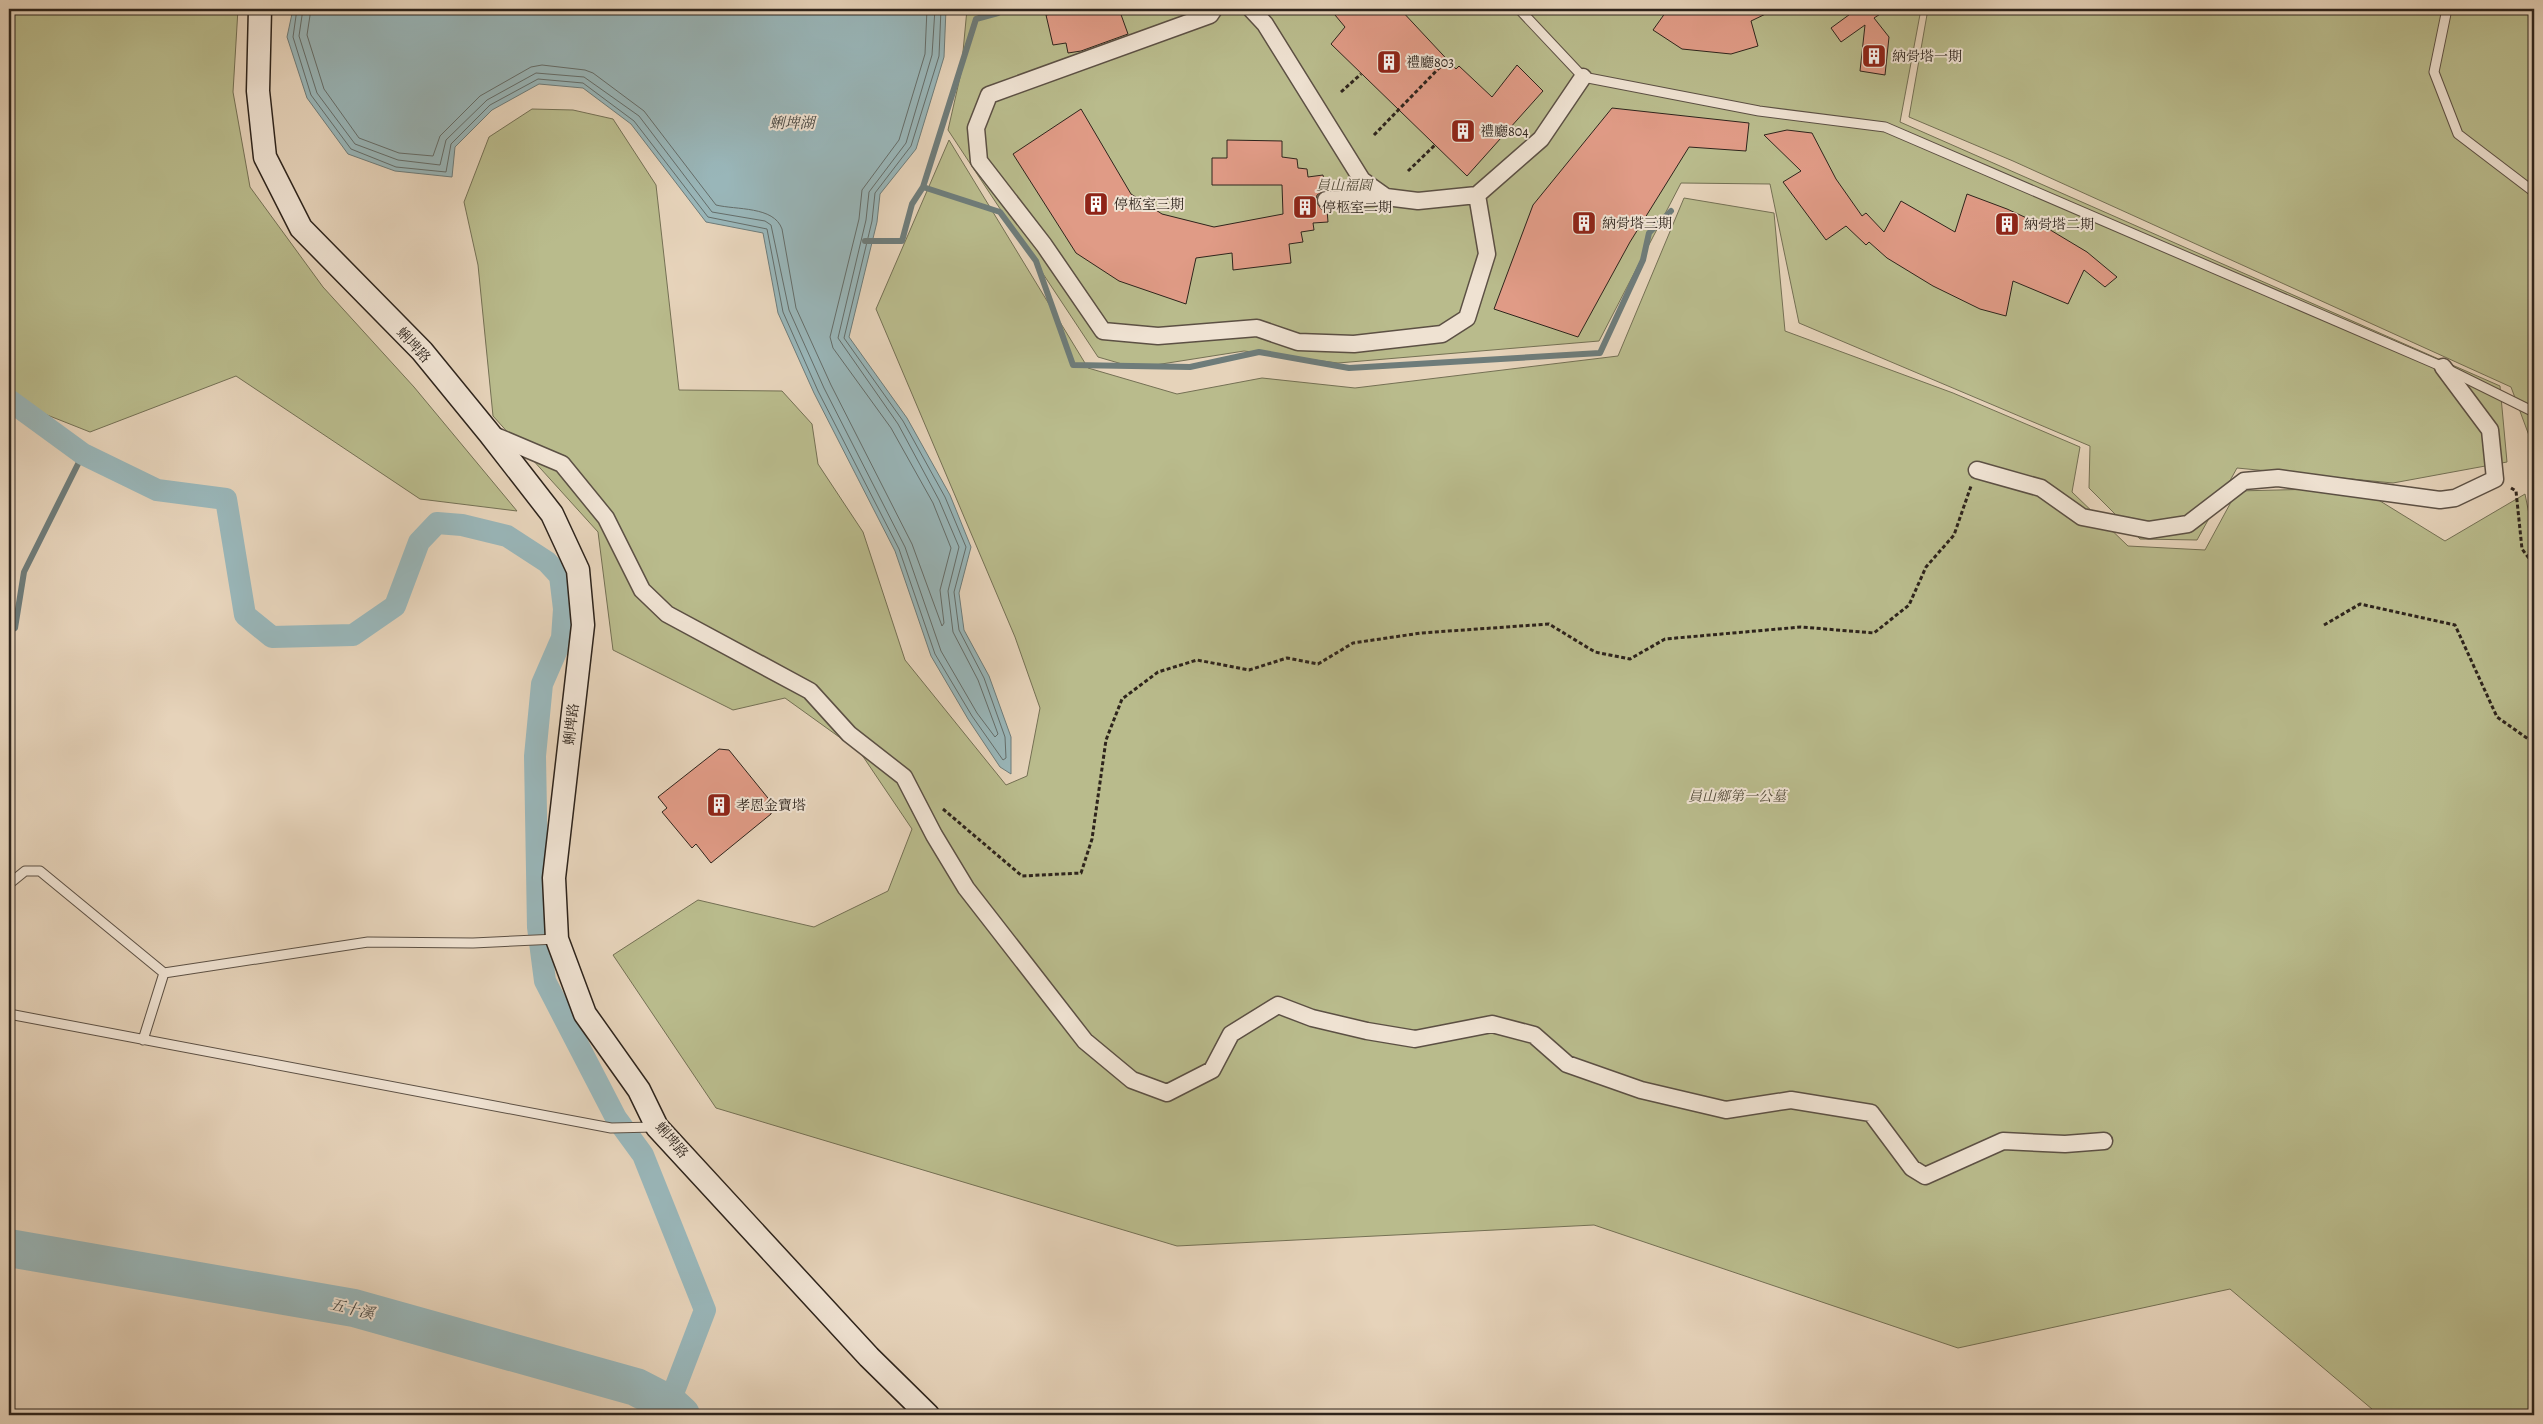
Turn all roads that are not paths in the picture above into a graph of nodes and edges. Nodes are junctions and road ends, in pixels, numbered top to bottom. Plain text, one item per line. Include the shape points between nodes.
1 (260, 9) edge
2 (1214, 9) edge
3 (1251, 9) edge
4 (1519, 9) edge
5 (2447, 9) edge
6 (1583, 77) junction
7 (2534, 192) edge
8 (1477, 195) junction
9 (1386, 197) junction
10 (1326, 200) dead end
11 (2443, 368) junction
12 (2534, 412) edge
13 (489, 433) junction
14 (1977, 470) road end
15 (9, 884) edge
16 (557, 939) junction
17 (164, 973) junction
18 (9, 1014) edge
19 (142, 1040) junction
20 (657, 1127) junction
21 (2104, 1141) dead end
22 (928, 1415) edge

1 - 13 street, 蜊埤路 via 258,91 265,157 301,228 422,351
2 - 8 street via 1210,15 989,95 976,128 979,161 1044,245 1102,331 1158,336 1257,328 1298,342 1354,344 1442,334 1467,318 1487,254
3 - 9 street via 1265,24 1362,180
4 - 6 lane
5 - 7 lane via 2434,72 2458,134
6 - 8 street via 1541,139
6 - 11 lane via 1759,110 1885,127
8 - 9 street via 1418,202
9 - 10 street
11 - 12 lane
11 - 14 street via 2490,430 2495,479 2455,498 2440,500 2278,478 2244,481 2188,524 2149,530 2082,517 2041,488
13 - 16 street, 蜊埤路 via 552,514 578,570 583,625 554,878
13 - 21 street via 562,464 606,518 642,590 667,614 810,691 849,734 904,777 966,888 1085,1041 1132,1080 1167,1093 1212,1070 1231,1034 1278,1005 1312,1018 1415,1038 1492,1024 1534,1035 1566,1064 1641,1090 1726,1110 1791,1100 1871,1113 1912,1168 1925,1176 2003,1141 2065,1144
15 - 17 lane via 26,870 40,871
16 - 17 lane via 368,942
16 - 20 street, 蜊埤路 via 584,1014 639,1090
17 - 19 lane
18 - 19 lane
19 - 20 lane via 611,1128
20 - 22 street, 蜊埤路 via 869,1357

